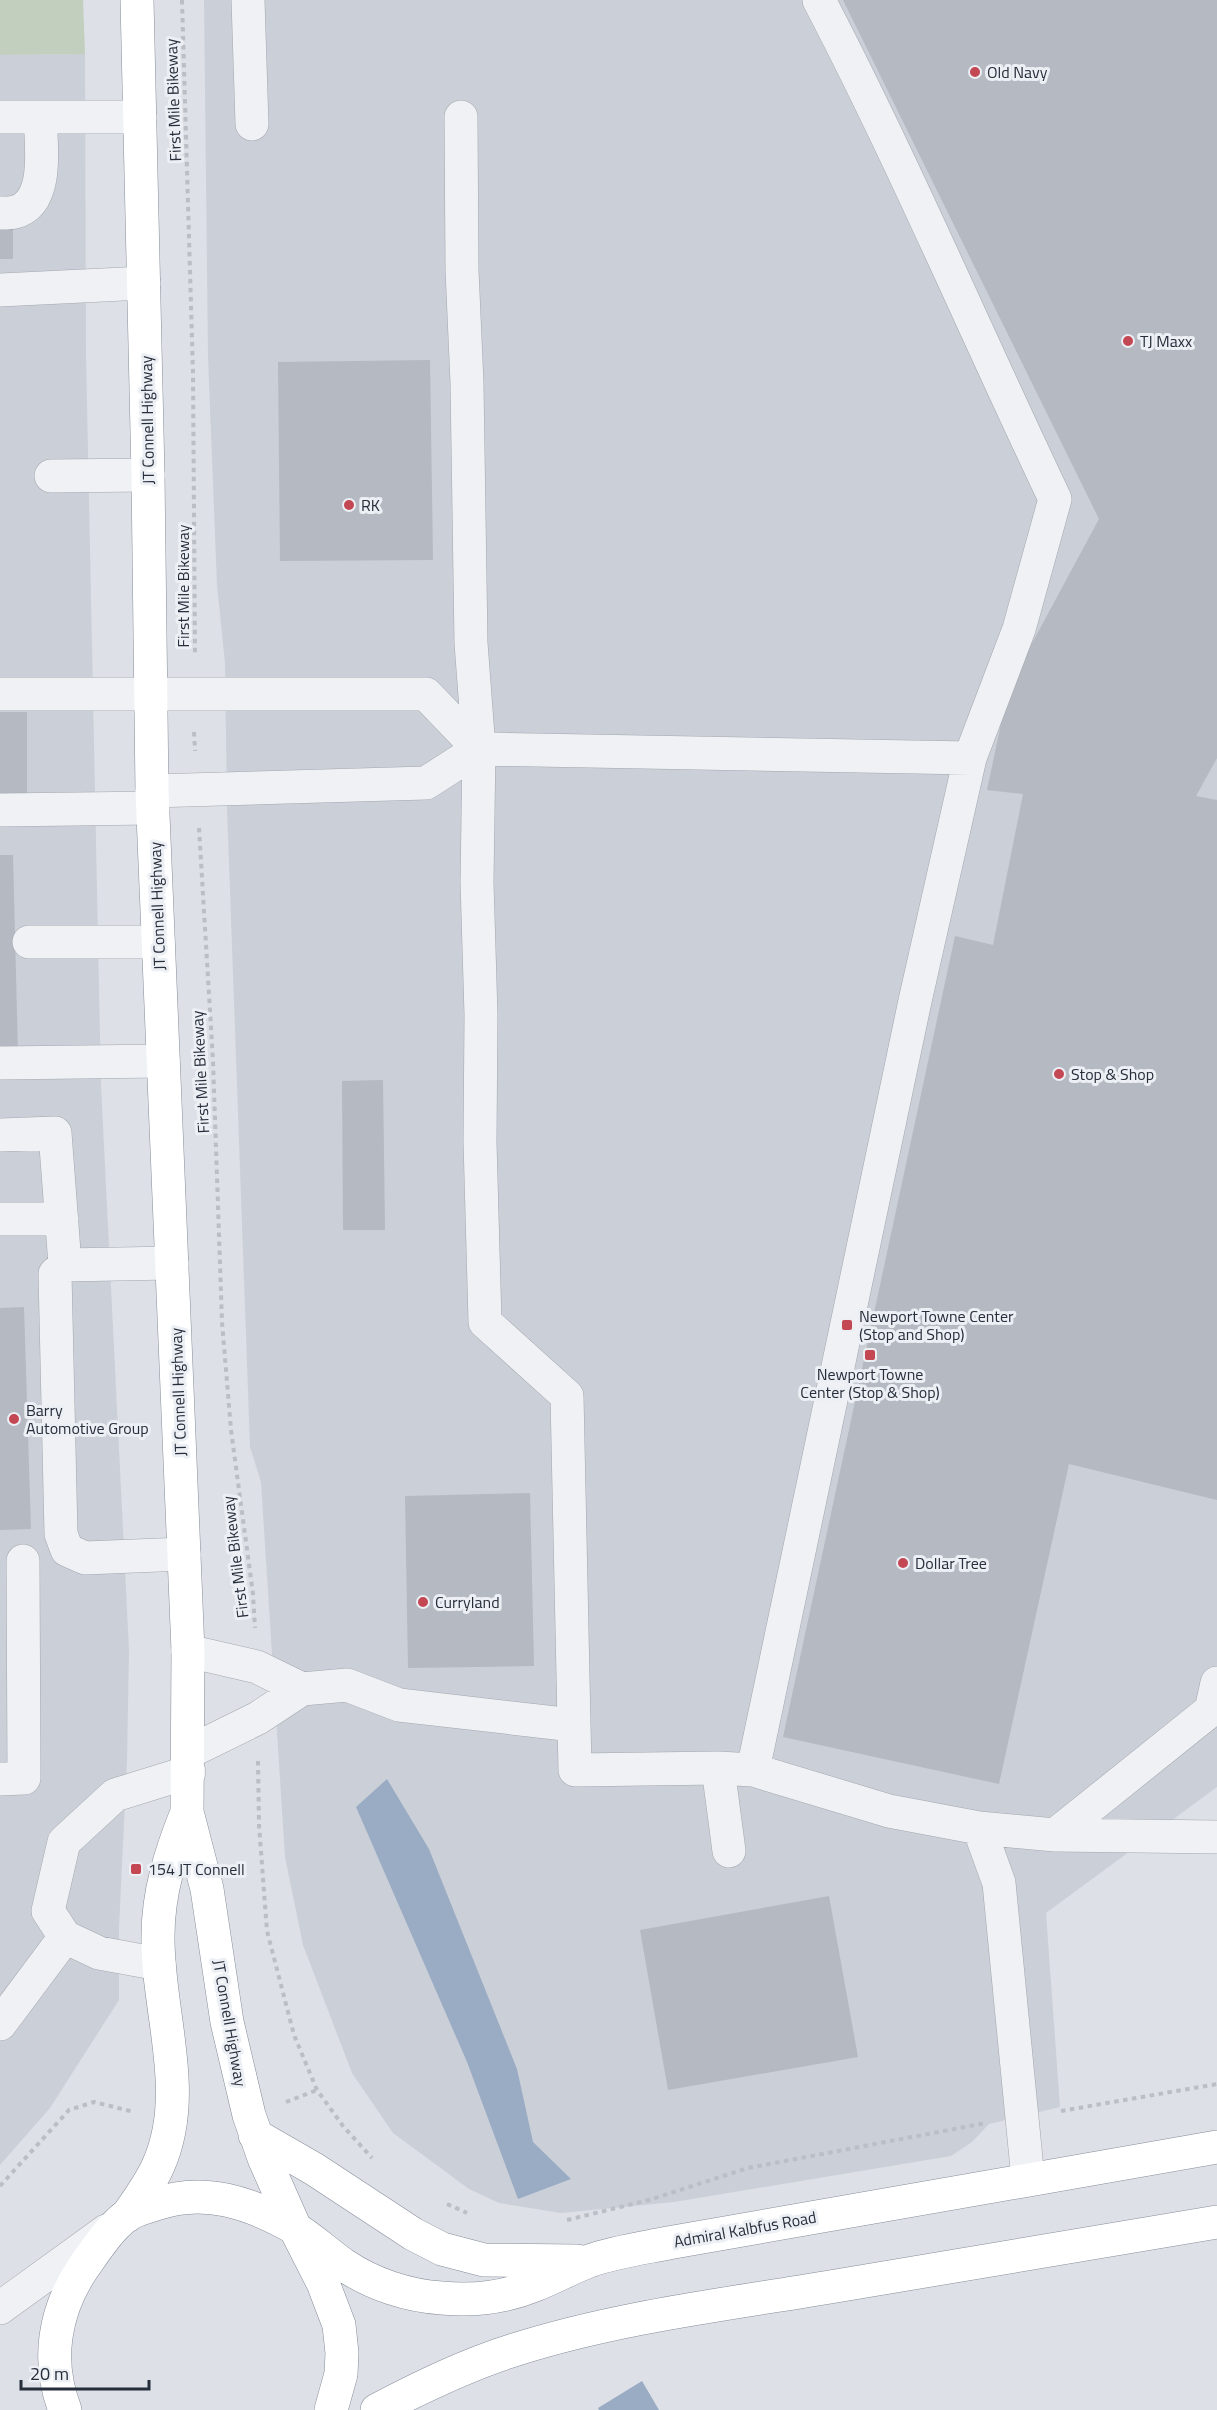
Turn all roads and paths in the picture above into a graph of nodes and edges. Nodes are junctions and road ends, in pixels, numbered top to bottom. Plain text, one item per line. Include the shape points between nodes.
1 (137, 0) edge
2 (182, 0) edge
3 (248, 0) edge
4 (819, 0) edge
5 (0, 117) edge
6 (40, 117) junction
7 (140, 117) junction
8 (462, 117) dead end
9 (252, 124) dead end
10 (1, 213) edge
11 (144, 283) junction
12 (0, 290) edge
13 (148, 475) junction
14 (51, 476) dead end
15 (191, 693) junction
16 (0, 694) edge
17 (152, 696) junction
18 (479, 749) junction
19 (970, 758) junction
20 (197, 789) junction
21 (152, 799) junction
22 (0, 810) edge
23 (29, 942) dead end
24 (158, 942) junction
25 (163, 1061) junction
26 (0, 1063) edge
27 (0, 1135) edge
28 (62, 1218) junction
29 (0, 1220) edge
30 (172, 1263) junction
31 (65, 1265) junction
32 (184, 1554) junction
33 (85, 1558) junction
34 (11, 1561) edge
35 (188, 1651) junction
36 (257, 1667) junction
37 (1217, 1683) edge
38 (302, 1689) junction
39 (258, 1718) junction
40 (573, 1725) junction
41 (189, 1762) junction
42 (718, 1768) junction
43 (753, 1770) junction
44 (0, 1779) edge
45 (187, 1812) junction
46 (979, 1828) junction
47 (1055, 1834) junction
48 (1217, 1837) edge
49 (729, 1851) dead end
50 (65, 1937) junction
51 (159, 1964) junction
52 (0, 2024) edge
53 (1217, 2084) edge
54 (317, 2090) junction
55 (277, 2105) dead end
56 (1062, 2111) dead end
57 (136, 2112) dead end
58 (995, 2122) dead end
59 (255, 2135) junction
60 (1217, 2147) edge
61 (378, 2162) dead end
62 (1029, 2179) junction
63 (0, 2186) edge
64 (441, 2202) dead end
65 (474, 2215) dead end
66 (127, 2216) junction
67 (562, 2220) dead end
68 (1217, 2222) edge
69 (295, 2228) junction
70 (591, 2260) junction
71 (0, 2307) edge
72 (65, 2410) edge
73 (331, 2410) edge
74 (378, 2410) edge

1 - 7 highway, JT Connell Highway
2 - 15 path, First Mile Bikeway via 193,373 196,642
3 - 9 street
4 - 19 street via 873,104 1055,499 1019,629
5 - 6 street
6 - 7 street
6 - 10 street via 41,177 36,193 16,212
7 - 11 highway, JT Connell Highway
8 - 18 street via 471,643
11 - 12 street
11 - 13 highway, JT Connell Highway
13 - 14 street
13 - 17 highway, JT Connell Highway
15 - 17 street
15 - 18 street via 426,694
15 - 20 path, First Mile Bikeway
16 - 17 street
17 - 21 highway, JT Connell Highway
18 - 19 street
18 - 20 street via 426,783
18 - 40 street via 477,882 485,1322 567,1396
19 - 43 street
20 - 21 street
20 - 36 path, First Mile Bikeway via 213,1061 222,1322 231,1430 253,1594
21 - 22 street
21 - 24 highway, JT Connell Highway
23 - 24 street
24 - 25 highway, JT Connell Highway
25 - 26 street
25 - 30 highway, JT Connell Highway
27 - 28 street via 56,1133
28 - 29 street
28 - 31 street
30 - 31 street
30 - 32 highway, JT Connell Highway
31 - 33 street via 55,1274 61,1534 67,1550
32 - 33 street
32 - 35 highway, JT Connell Highway
33 - 34 street
34 - 44 street via 24,1778
35 - 36 street
35 - 41 highway, JT Connell Highway
36 - 38 street
37 - 47 street via 1211,1710
38 - 39 street
38 - 40 street via 347,1685 399,1705
39 - 41 street
39 - 54 path via 259,1825 267,1931 294,2035
40 - 42 street via 576,1770
41 - 45 highway, JT Connell Highway
41 - 50 street via 115,1795 64,1842 48,1911
42 - 43 street
42 - 49 street
43 - 46 street via 889,1811
45 - 51 highway, JT Connell Highway via 170,1854 162,1894
45 - 59 highway, JT Connell Highway via 207,1889 232,2047
46 - 47 street
46 - 62 street via 999,1883
47 - 48 street
50 - 51 street via 99,1953
50 - 52 street
51 - 66 highway, JT Connell Highway via 173,2109 159,2165
53 - 56 path
54 - 55 path
54 - 61 path via 343,2127
57 - 63 path via 94,2102 69,2110
58 - 67 path via 748,2168 649,2200
59 - 69 highway, JT Connell Highway
59 - 70 highway via 412,2234 450,2253 484,2260
60 - 62 highway, Admiral Kalbfus Road
62 - 70 highway, Admiral Kalbfus Road via 748,2227
64 - 65 path
66 - 69 highway, Admiral Kalbfus Road via 169,2199 202,2196 248,2205
66 - 71 street
66 - 72 highway via 102,2242 64,2303 54,2358
68 - 74 highway via 593,2329 477,2362
69 - 70 highway, Admiral Kalbfus Road via 371,2280 441,2298 507,2294
69 - 73 highway, JT Connell Highway via 339,2325 341,2374

